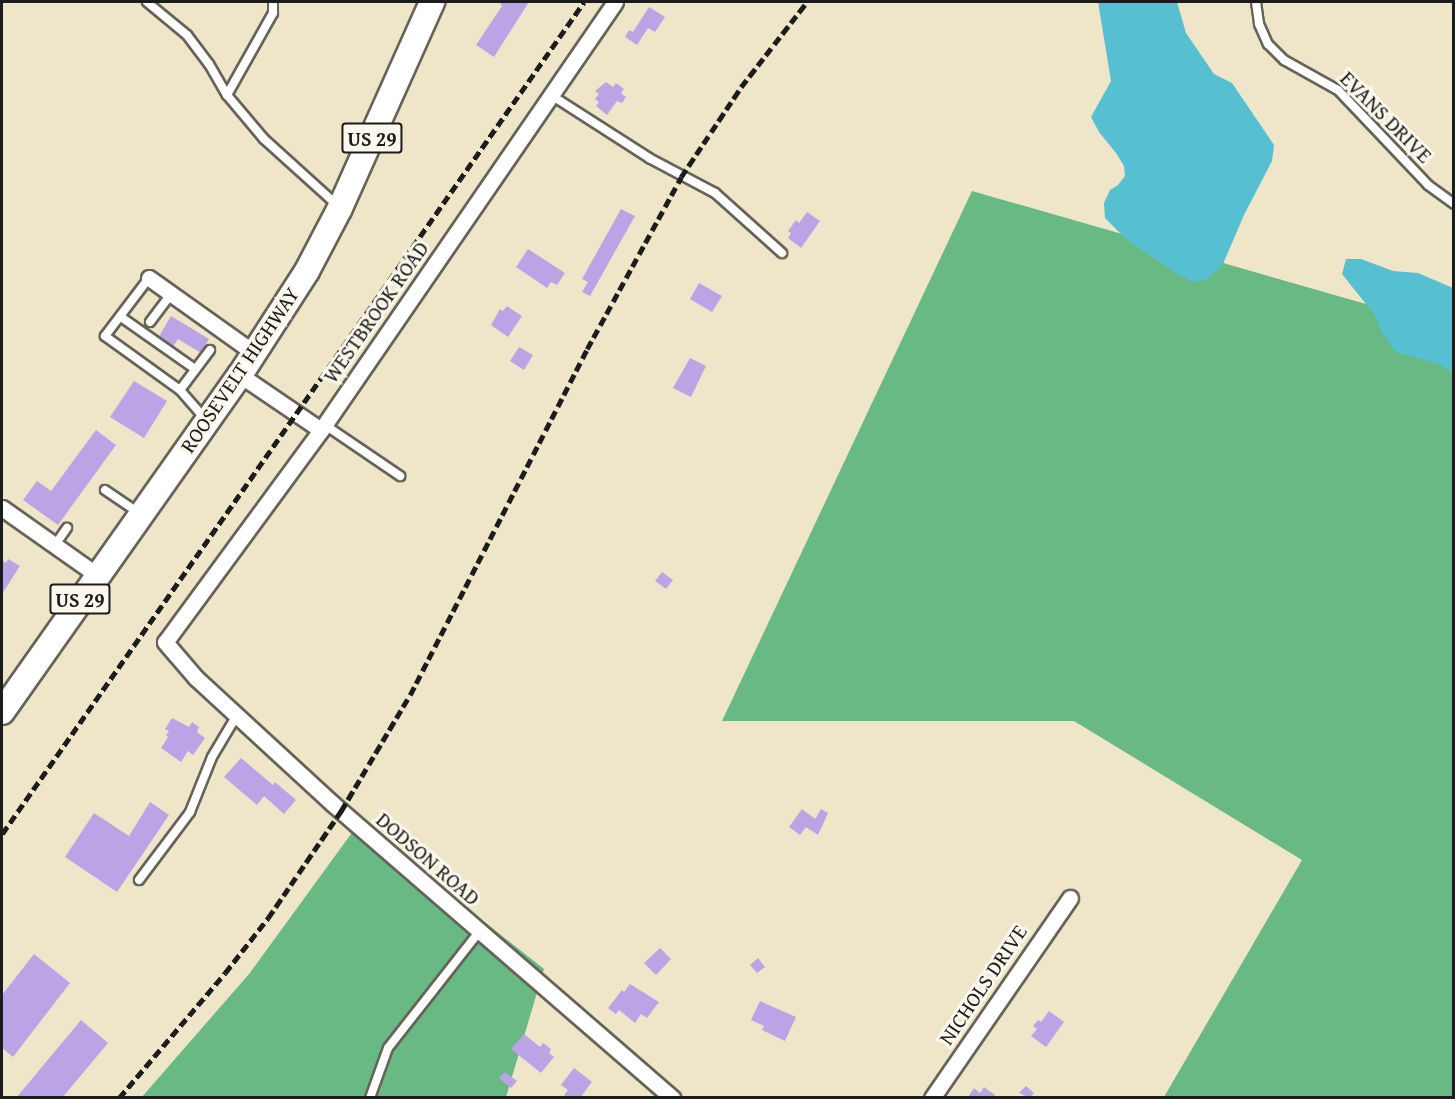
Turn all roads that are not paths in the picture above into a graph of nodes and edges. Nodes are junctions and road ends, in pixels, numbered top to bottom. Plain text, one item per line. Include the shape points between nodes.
1 (147, 2) edge
2 (273, 2) edge
3 (432, 2) edge
4 (615, 2) edge
5 (1256, 2) edge
6 (227, 95) junction
7 (551, 95) junction
8 (1454, 204) edge
9 (340, 208) junction
10 (782, 253) dead end
11 (149, 278) joint
12 (172, 293) junction
13 (121, 316) junction
14 (150, 322) dead end
15 (210, 350) dead end
16 (254, 354) junction
17 (195, 369) junction
18 (240, 375) junction
19 (180, 390) junction
20 (206, 420) junction
21 (323, 428) junction
22 (400, 476) dead end
23 (105, 490) dead end
24 (2, 508) edge
25 (140, 514) junction
26 (67, 528) dead end
27 (55, 545) junction
28 (97, 575) junction
29 (165, 642) joint
30 (2, 712) edge
31 (237, 714) junction
32 (139, 880) dead end
33 (1070, 898) dead end
34 (479, 932) junction
35 (667, 1096) edge
36 (369, 1098) edge
37 (932, 1098) edge

1 - 6 lane via 187,35
2 - 6 lane via 273,13
3 - 9 main road, ROOSEVELT HIGHWAY / US 29
4 - 7 street, WESTBROOK ROAD
5 - 8 lane, EVANS DRIVE via 1259,24 1268,44 1284,60 1338,90 1428,185
6 - 9 lane via 264,139
7 - 10 lane via 649,158 715,193
7 - 21 street, WESTBROOK ROAD
9 - 16 main road, ROOSEVELT HIGHWAY / US 29 via 307,271
11 - 12 street
11 - 13 lane
12 - 14 lane
12 - 16 street
13 - 17 lane
13 - 19 lane via 105,336
15 - 17 lane
16 - 18 main road, ROOSEVELT HIGHWAY / US 29
17 - 19 lane
18 - 20 main road, ROOSEVELT HIGHWAY / US 29
18 - 21 street
19 - 20 lane
20 - 25 main road, ROOSEVELT HIGHWAY / US 29
21 - 22 lane
21 - 29 street, WESTBROOK ROAD
23 - 25 lane
24 - 27 street
25 - 28 main road, ROOSEVELT HIGHWAY / US 29
26 - 27 lane
27 - 28 street
28 - 30 main road, ROOSEVELT HIGHWAY / US 29
29 - 31 street, DODSON ROAD via 196,678
31 - 32 lane via 212,757 190,812
31 - 34 street, DODSON ROAD
33 - 37 street, NICHOLS DRIVE
34 - 35 street, DODSON ROAD
34 - 36 lane via 388,1048

